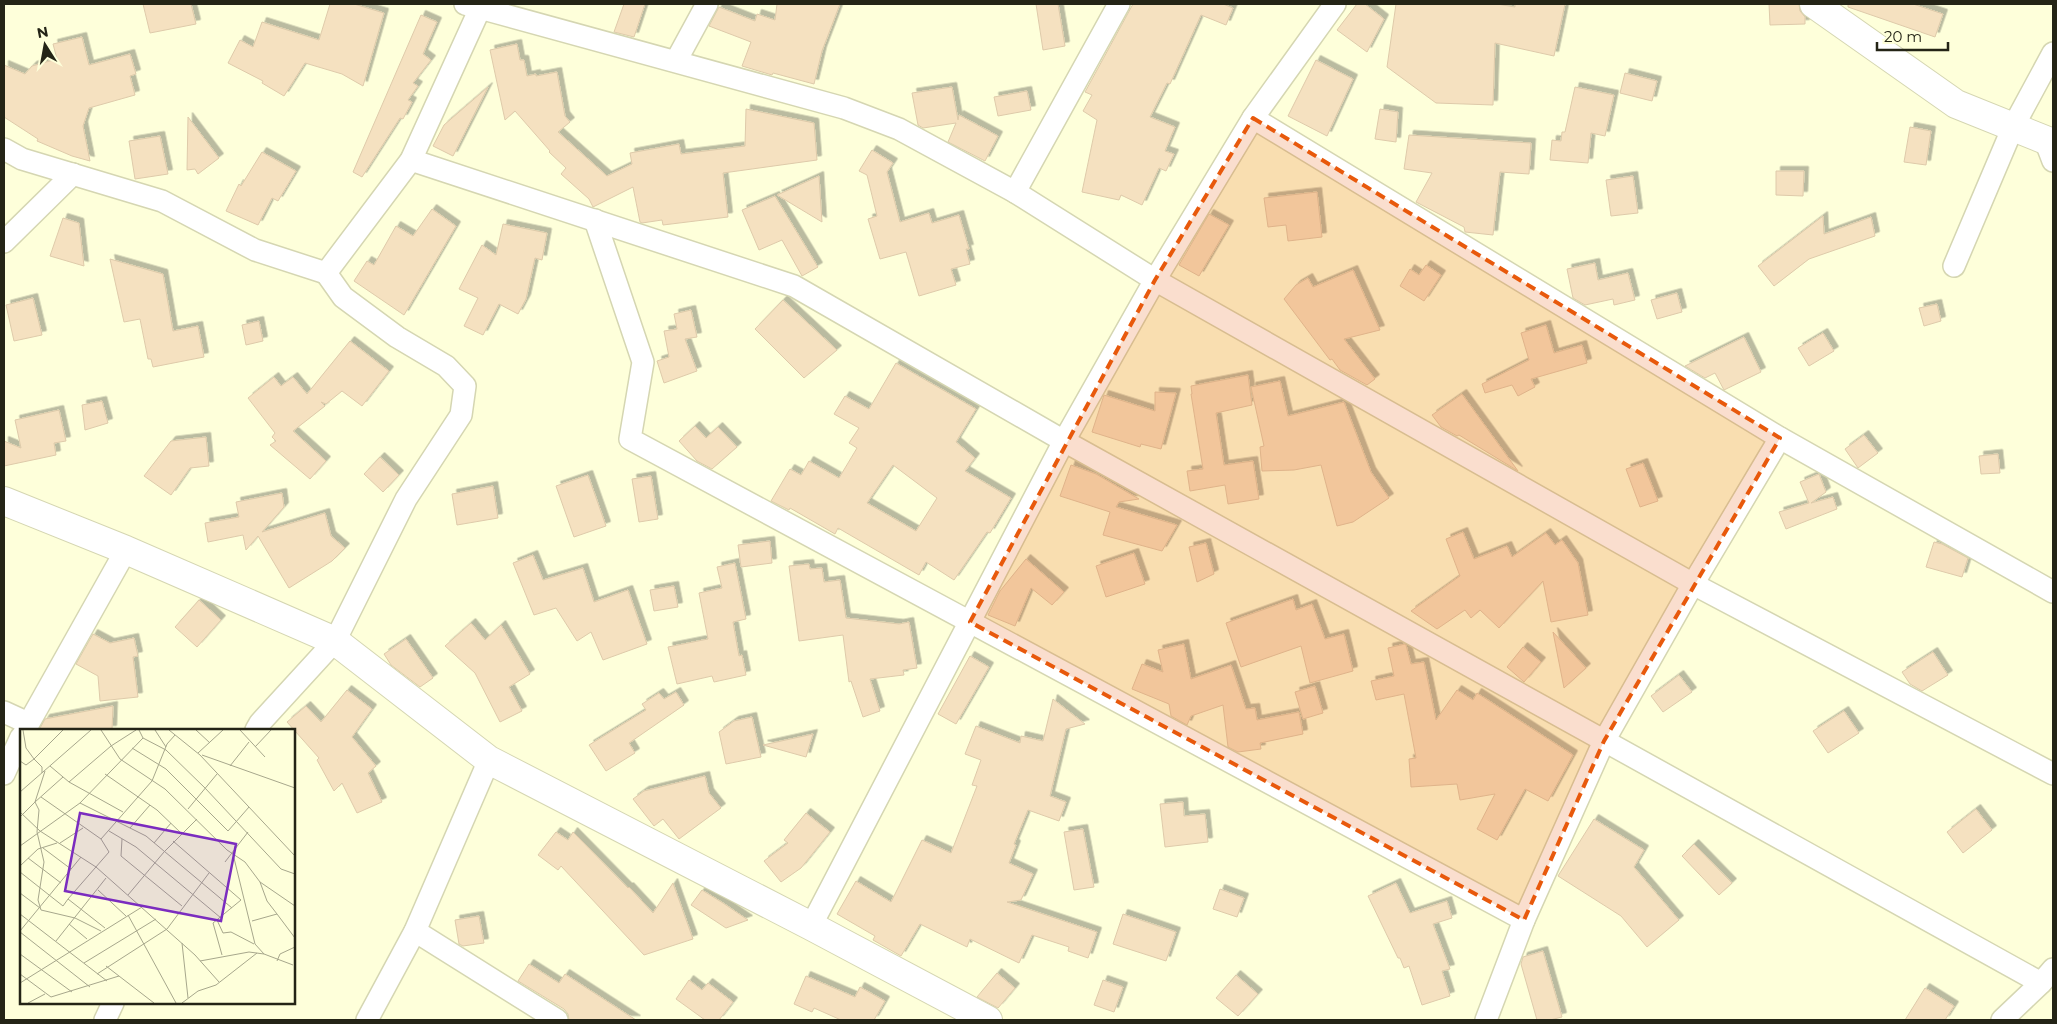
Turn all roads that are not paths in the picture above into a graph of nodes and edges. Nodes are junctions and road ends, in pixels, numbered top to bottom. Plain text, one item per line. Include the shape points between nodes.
1 (707, 4) edge
2 (1119, 4) edge
3 (1334, 4) edge
4 (1814, 4) edge
5 (476, 5) edge
6 (2053, 53) edge
7 (676, 61) junction
8 (1253, 118) junction
9 (2013, 127) junction
10 (2050, 148) edge
11 (4, 149) edge
12 (411, 160) junction
13 (73, 174) junction
14 (1015, 192) junction
15 (595, 220) junction
16 (4, 242) edge
17 (1954, 266) dead end
18 (326, 273) junction
19 (1154, 280) junction
20 (1780, 438) junction
21 (1064, 441) junction
22 (4, 501) edge
23 (126, 550) junction
24 (1693, 584) junction
25 (2053, 592) edge
26 (970, 622) junction
27 (335, 642) junction
28 (4, 712) edge
29 (24, 729) edge
30 (26, 729) edge
31 (257, 729) edge
32 (20, 740) edge
33 (1604, 740) junction
34 (489, 760) junction
35 (4, 774) edge
36 (2053, 774) edge
37 (1524, 920) junction
38 (811, 926) junction
39 (415, 931) junction
40 (2047, 976) edge
41 (113, 1004) edge
42 (105, 1020) edge
43 (367, 1020) edge
44 (557, 1020) edge
45 (988, 1020) edge
46 (1486, 1020) edge
47 (2002, 1020) edge

1 - 7 street
2 - 14 street
3 - 8 street
4 - 9 street via 1956,104
5 - 7 street
5 - 12 street
6 - 9 street
7 - 14 street via 844,108 900,129
8 - 19 street
8 - 20 street
9 - 10 street
9 - 17 street
11 - 13 street via 22,159
12 - 15 street
12 - 18 street
13 - 16 street
13 - 18 street via 162,201 255,250
14 - 19 street
15 - 21 street via 794,286
15 - 26 street via 643,362 630,439
18 - 27 street via 343,298 397,338 446,366 465,386 461,415 406,499
19 - 21 street
19 - 24 street
20 - 24 street
20 - 25 street
21 - 26 street
21 - 33 street
22 - 23 street
23 - 27 street
23 - 30 street
24 - 33 street
24 - 36 street
26 - 37 street
26 - 38 street
27 - 31 street
27 - 34 street
28 - 29 street
32 - 35 street
33 - 37 street
33 - 40 street
34 - 38 street
34 - 39 street
37 - 46 street
38 - 45 street
39 - 43 street
39 - 44 street
40 - 47 street
41 - 42 street

